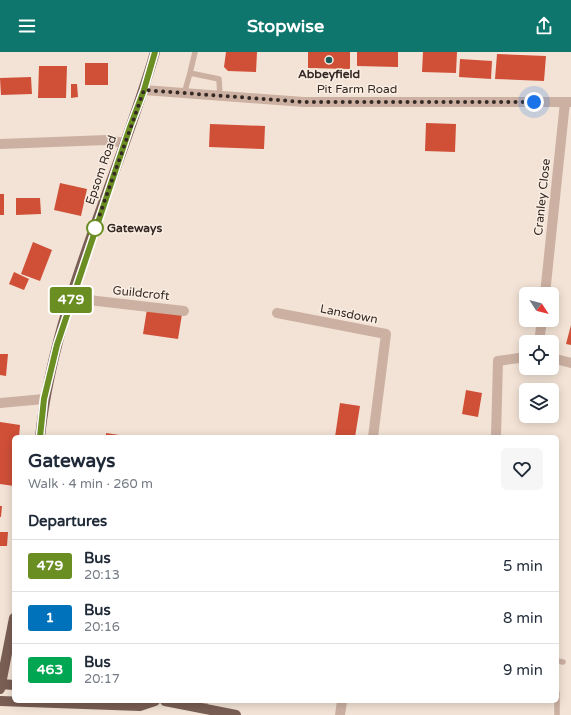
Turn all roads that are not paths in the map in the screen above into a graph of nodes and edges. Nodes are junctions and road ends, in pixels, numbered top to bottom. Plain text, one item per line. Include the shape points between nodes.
1 (155, 52) edge
2 (195, 52) edge
3 (190, 73) junction
4 (144, 90) junction
5 (184, 94) junction
6 (220, 97) junction
7 (568, 102) edge
8 (124, 143) junction
9 (0, 144) edge
10 (545, 287) edge
11 (71, 298) junction
12 (184, 311) dead end
13 (277, 313) dead end
14 (519, 358) edge
15 (559, 360) edge
16 (571, 363) edge
17 (44, 399) junction
18 (0, 403) edge
19 (40, 435) edge
20 (373, 435) edge
21 (496, 435) edge
22 (12, 628) edge
23 (12, 685) edge
24 (0, 687) edge
25 (0, 701) edge
26 (12, 701) edge
27 (56, 703) edge
28 (149, 703) edge
29 (185, 703) edge
30 (342, 703) edge
31 (557, 703) edge
32 (205, 705) edge
33 (236, 715) edge
34 (340, 715) edge
35 (557, 715) edge

1 - 4 main road, Epsom Road
2 - 3 lane
3 - 5 lane
3 - 6 lane via 219,79
4 - 5 street, Pit Farm Road
4 - 8 main road, Epsom Road
5 - 6 street, Pit Farm Road
6 - 7 street, Pit Farm Road via 304,102
7 - 10 street, Cranley Close
8 - 9 street via 107,140
8 - 11 main road, Epsom Road
11 - 12 street, Guildcroft
11 - 17 main road, Epsom Road
13 - 20 street, Lansdown via 386,334
14 - 21 street via 498,360
15 - 16 street
17 - 18 street
17 - 19 main road, Epsom Road
22 - 24 main road
23 - 24 main road
25 - 26 main road
27 - 28 main road via 140,706
29 - 32 main road
30 - 34 street
31 - 35 lane
32 - 33 main road

